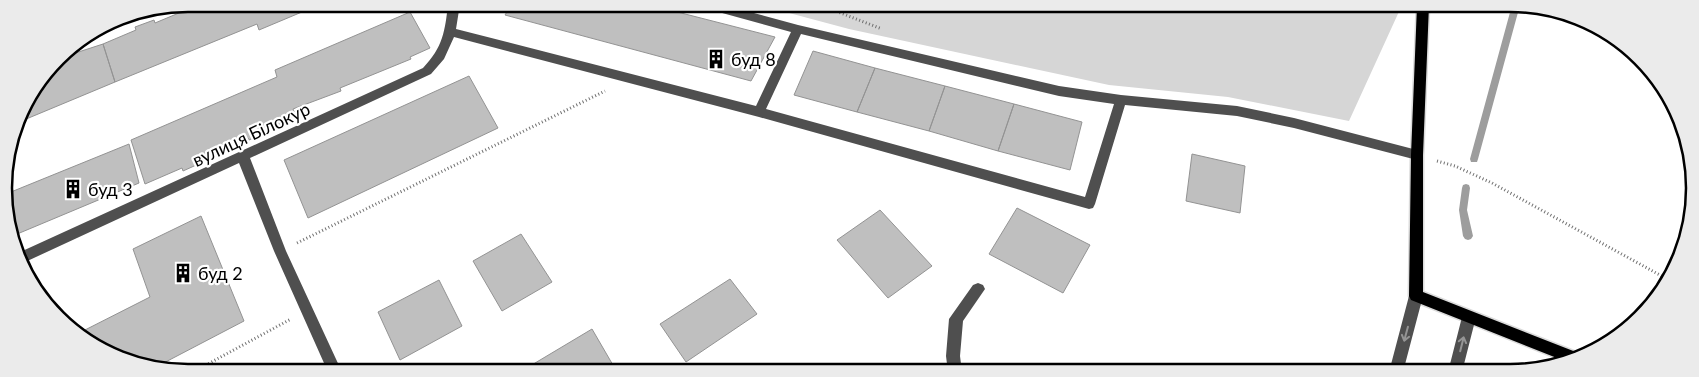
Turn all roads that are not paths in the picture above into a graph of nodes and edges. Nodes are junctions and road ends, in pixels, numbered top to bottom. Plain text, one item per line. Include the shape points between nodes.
1 (1423, 12) edge
2 (453, 13) edge
3 (736, 13) edge
4 (798, 29) junction
5 (451, 32) junction
6 (1121, 100) junction
7 (759, 112) junction
8 (1417, 155) junction
9 (243, 157) junction
10 (26, 256) edge
11 (978, 289) dead end
12 (1416, 296) junction
13 (1469, 317) junction
14 (1566, 355) edge
15 (331, 364) edge
16 (954, 364) edge
17 (1398, 364) edge
18 (1457, 364) edge

1 - 8 main road
2 - 5 street, вулиця Білокур
3 - 4 street
4 - 6 street via 1058,91
4 - 7 street
5 - 7 street
5 - 9 street, вулиця Білокур via 444,52 427,71
6 - 7 street via 1088,204
6 - 8 street via 1237,111 1309,126
8 - 12 main road
9 - 10 street, вулиця Білокур
9 - 15 street via 280,252
11 - 16 street via 956,319
12 - 13 main road
12 -> 17 street
13 - 14 main road
18 -> 13 street

